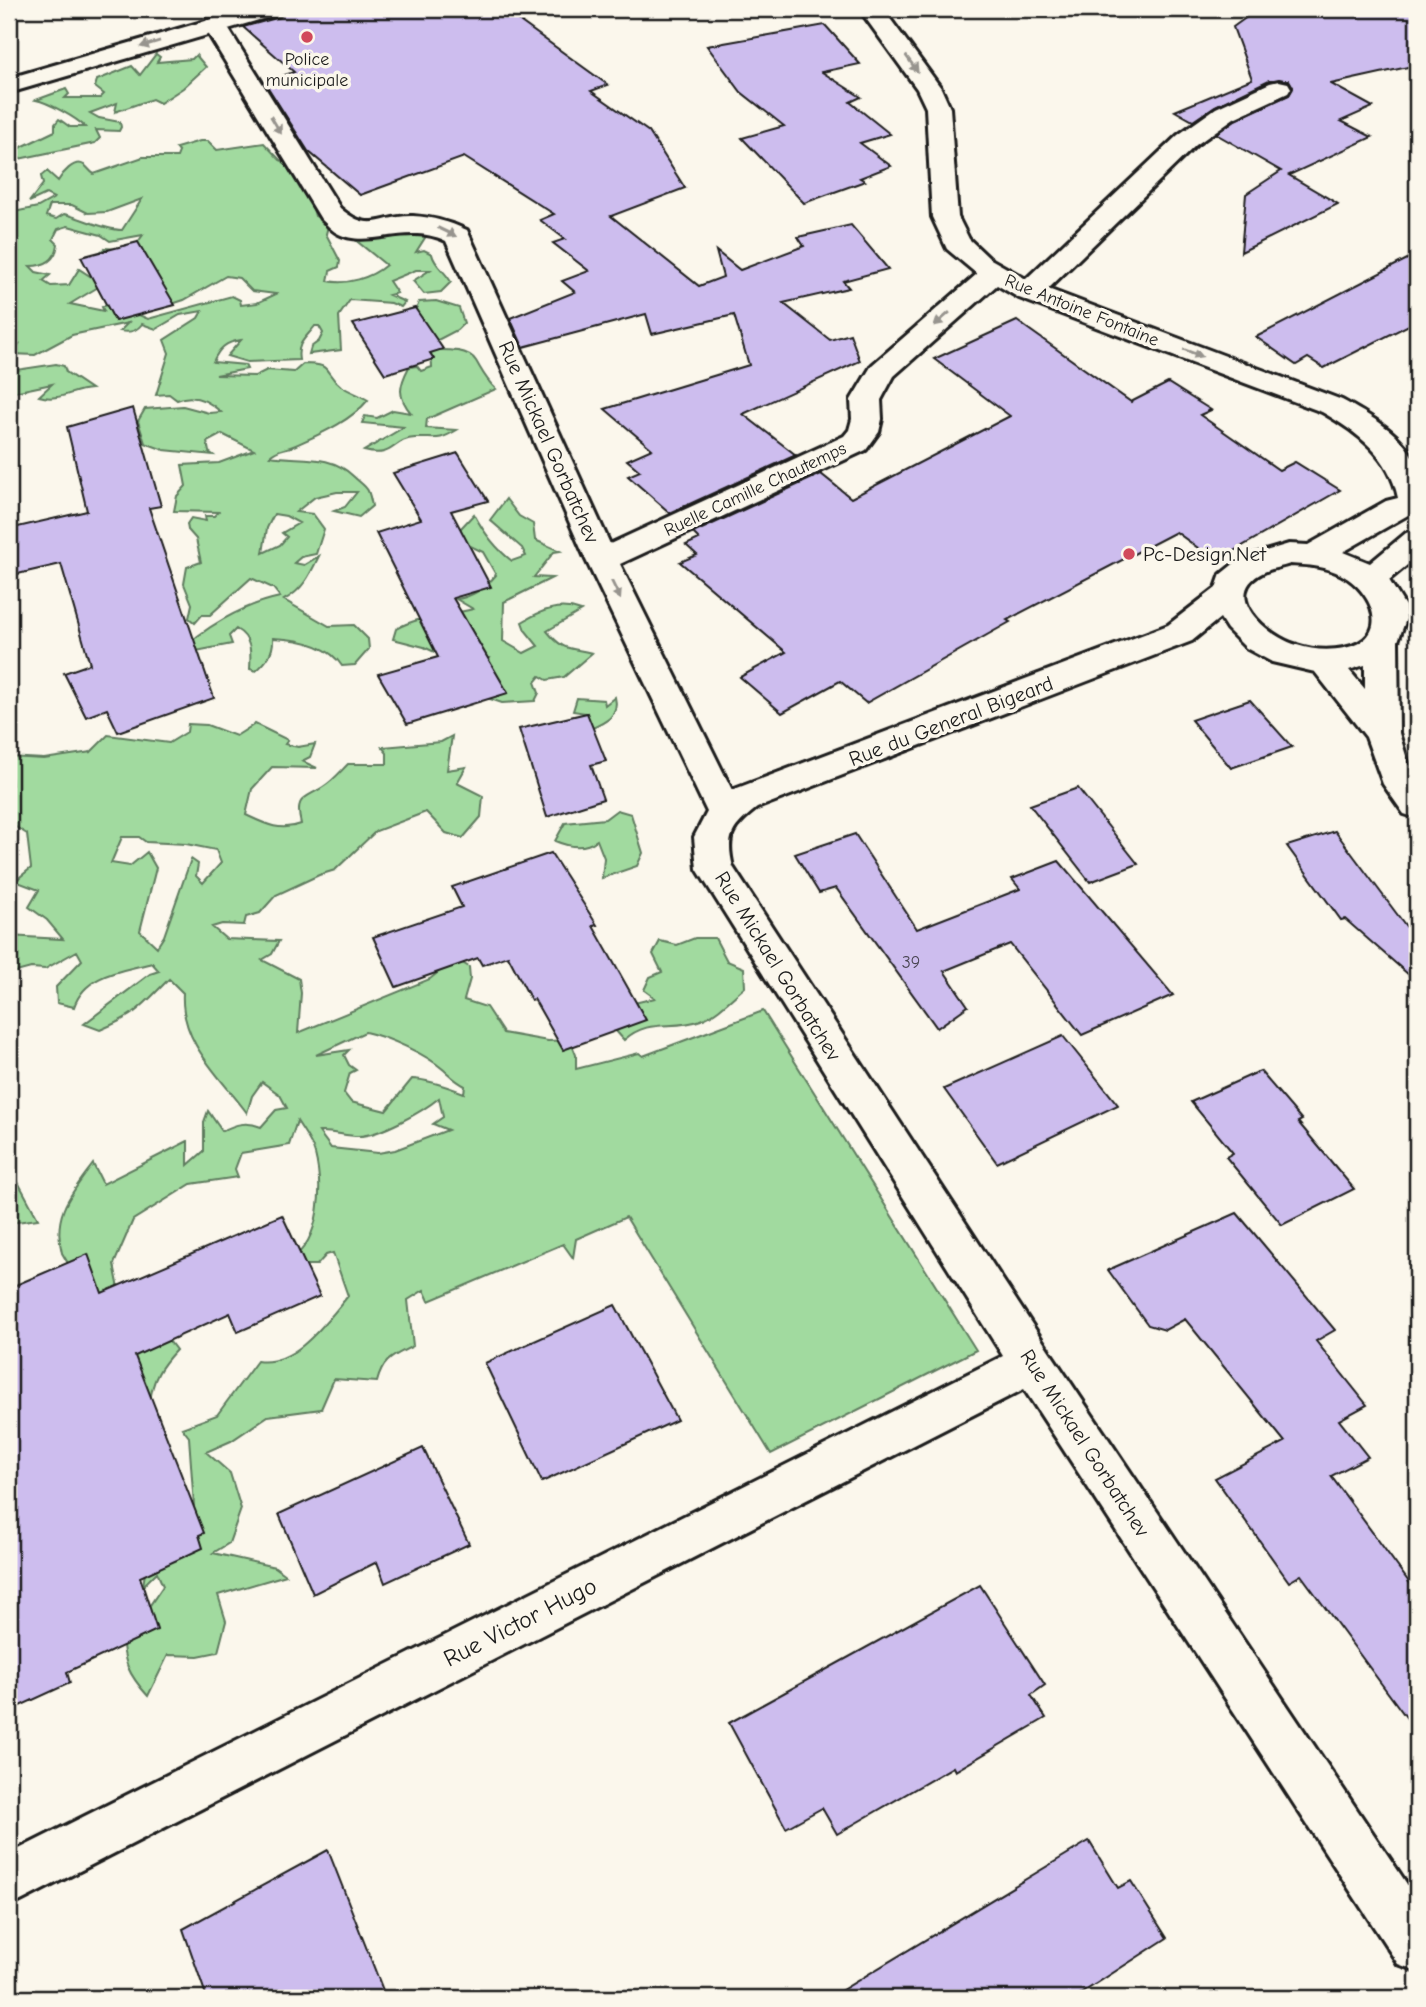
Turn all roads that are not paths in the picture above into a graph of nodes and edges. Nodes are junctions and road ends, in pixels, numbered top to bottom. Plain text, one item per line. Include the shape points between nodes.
1 (271, 9) edge
2 (871, 9) edge
3 (215, 25) junction
4 (9, 86) edge
5 (1279, 88) dead end
6 (993, 274) junction
7 (1029, 292) junction
8 (1416, 503) edge
9 (1417, 540) edge
10 (1314, 555) junction
11 (602, 560) junction
12 (1371, 579) junction
13 (1229, 594) junction
14 (1244, 631) junction
15 (1180, 633) junction
16 (1382, 642) junction
17 (1324, 661) junction
18 (1382, 733) junction
19 (1417, 805) edge
20 (726, 813) junction
21 (1032, 1363) junction
22 (9, 1881) edge
23 (1417, 1945) edge

1 - 3 street
2 -> 6 street, Rue Antoine Fontaine via 929,88 937,108 945,217 957,243
3 -> 4 street
3 -> 11 street, Rue Mickael Gorbatchev via 330,213 347,228 371,231 410,224 438,227 457,236
5 - 7 street via 1225,113 1187,140
6 - 7 street, Rue Antoine Fontaine
6 -> 11 street, Ruelle Camille Chautemps via 882,371 866,400 864,432 855,443
7 -> 8 street, Rue Antoine Fontaine via 1332,406 1360,421 1383,439 1398,460
8 - 10 street via 1397,508
9 - 12 street
10 - 12 street via 1335,560
10 - 13 street via 1278,556 1247,566 1234,579
11 -> 20 street, Rue Mickael Gorbatchev
12 - 16 street via 1391,606 1391,625
13 - 14 street via 1230,607
13 - 15 street, Rue du General Bigeard
14 - 15 street, Rue du General Bigeard
14 - 17 street via 1279,653
15 - 20 street, Rue du General Bigeard via 744,799
16 - 17 street via 1347,659
16 - 18 street
17 - 18 street
18 - 19 street via 1395,775
20 - 21 street, Rue Mickael Gorbatchev via 713,830 710,850 715,869
21 - 22 street, Rue Victor Hugo
21 - 23 street, Rue Mickael Gorbatchev

